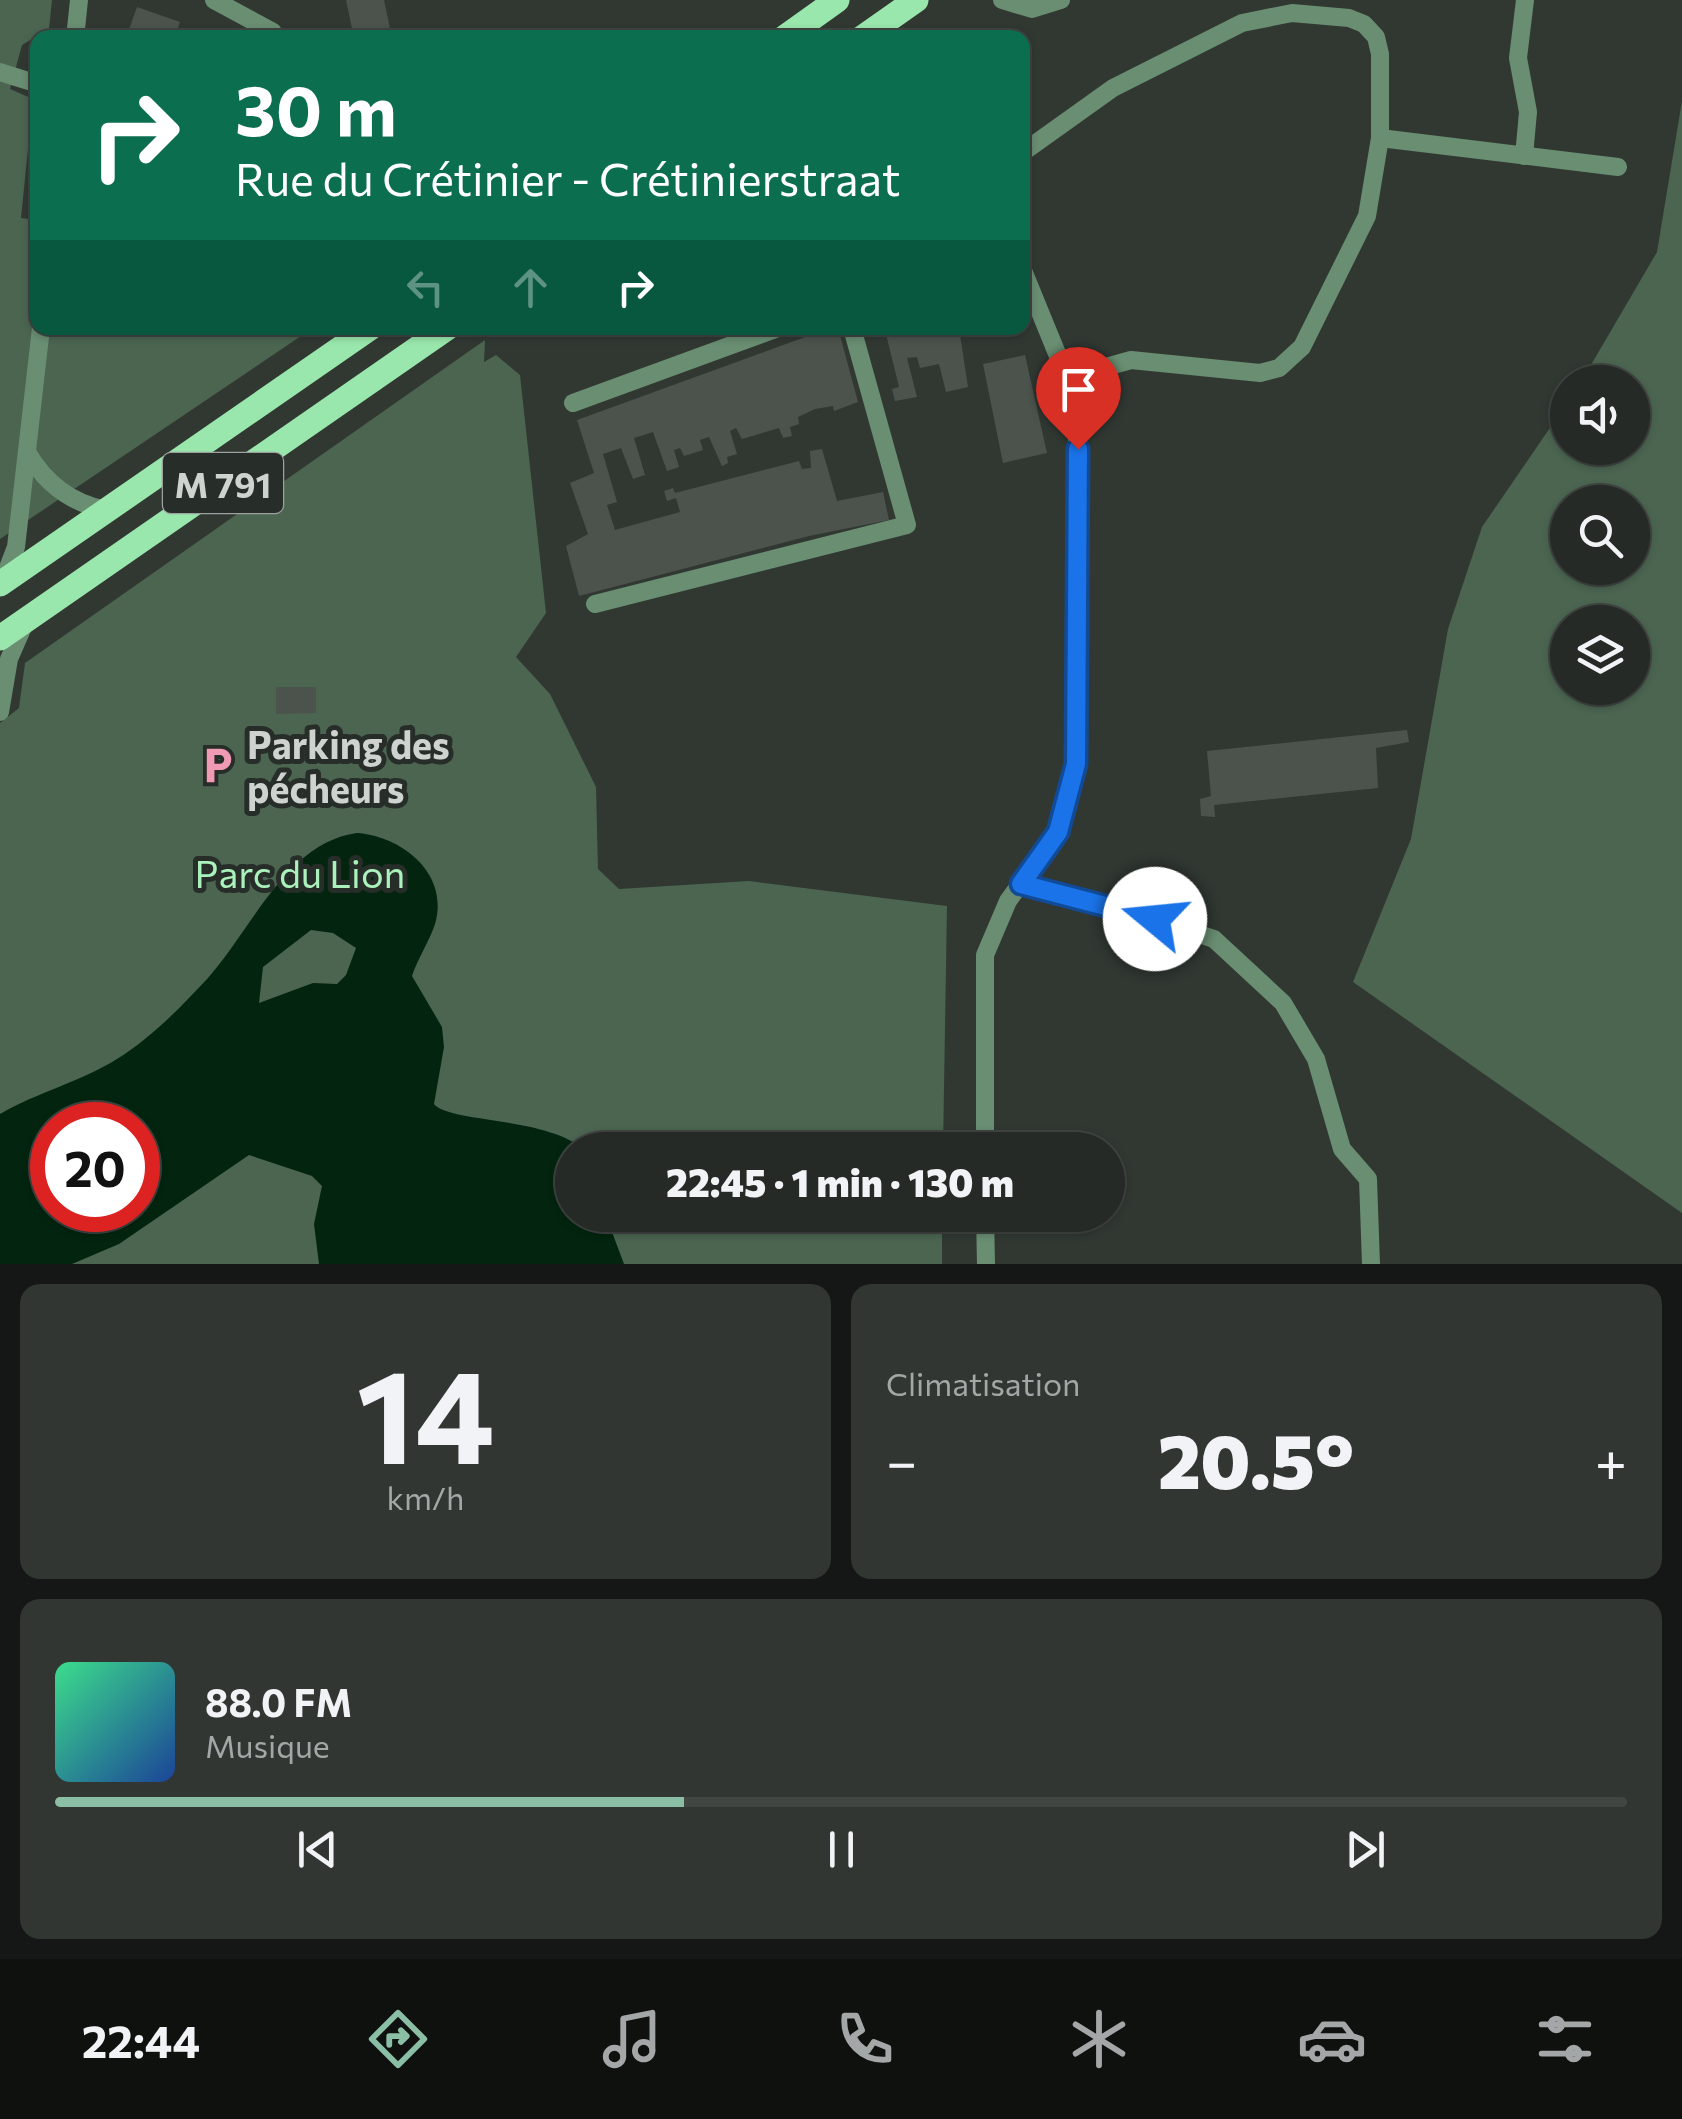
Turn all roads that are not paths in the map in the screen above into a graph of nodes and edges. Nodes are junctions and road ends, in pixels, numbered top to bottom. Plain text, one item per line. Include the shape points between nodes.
1 (79, 0) edge
2 (214, 0) edge
3 (837, 0) edge
4 (916, 0) edge
5 (1002, 0) edge
6 (1061, 0) edge
7 (1524, 0) edge
8 (76, 30) edge
9 (269, 30) edge
10 (795, 30) edge
11 (873, 30) edge
12 (0, 72) edge
13 (30, 81) edge
14 (1380, 138) junction
15 (1030, 148) edge
16 (1524, 156) junction
17 (1618, 167) dead end
18 (1030, 288) edge
19 (40, 335) edge
20 (360, 335) edge
21 (437, 335) edge
22 (759, 335) edge
23 (854, 335) edge
24 (1067, 378) junction
25 (573, 403) dead end
26 (27, 451) junction
27 (106, 510) junction
28 (0, 584) edge
29 (594, 604) dead end
30 (29, 618) junction
31 (0, 638) edge
32 (0, 712) edge
33 (1021, 884) junction
34 (985, 1132) edge
35 (985, 1232) edge
36 (986, 1264) edge
37 (1371, 1264) edge

1 - 8 street
2 - 9 street
3 - 10 main road
4 - 11 main road
5 - 6 street via 1032,9
7 - 16 street via 1518,58 1528,112
12 - 13 street
14 - 15 street via 1380,54 1372,33 1349,18 1279,14 1242,23 1126,81
14 - 16 street
14 - 24 street via 1364,226 1316,326 1287,362 1260,373 1119,361
16 - 17 street
18 - 24 street
19 - 26 street
20 - 27 main road, M 791
21 - 30 main road, M 791
22 - 25 street
23 - 29 street via 908,525
24 - 33 street via 1078,434 1076,764 1058,832
26 - 27 street via 61,492
26 - 28 street via 14,556
27 - 28 main road, M 791
30 - 31 main road, M 791
30 - 32 street via 11,650
33 - 34 street via 986,955
33 - 37 street via 1214,939 1284,1002 1316,1059 1342,1148 1368,1180
35 - 36 street

